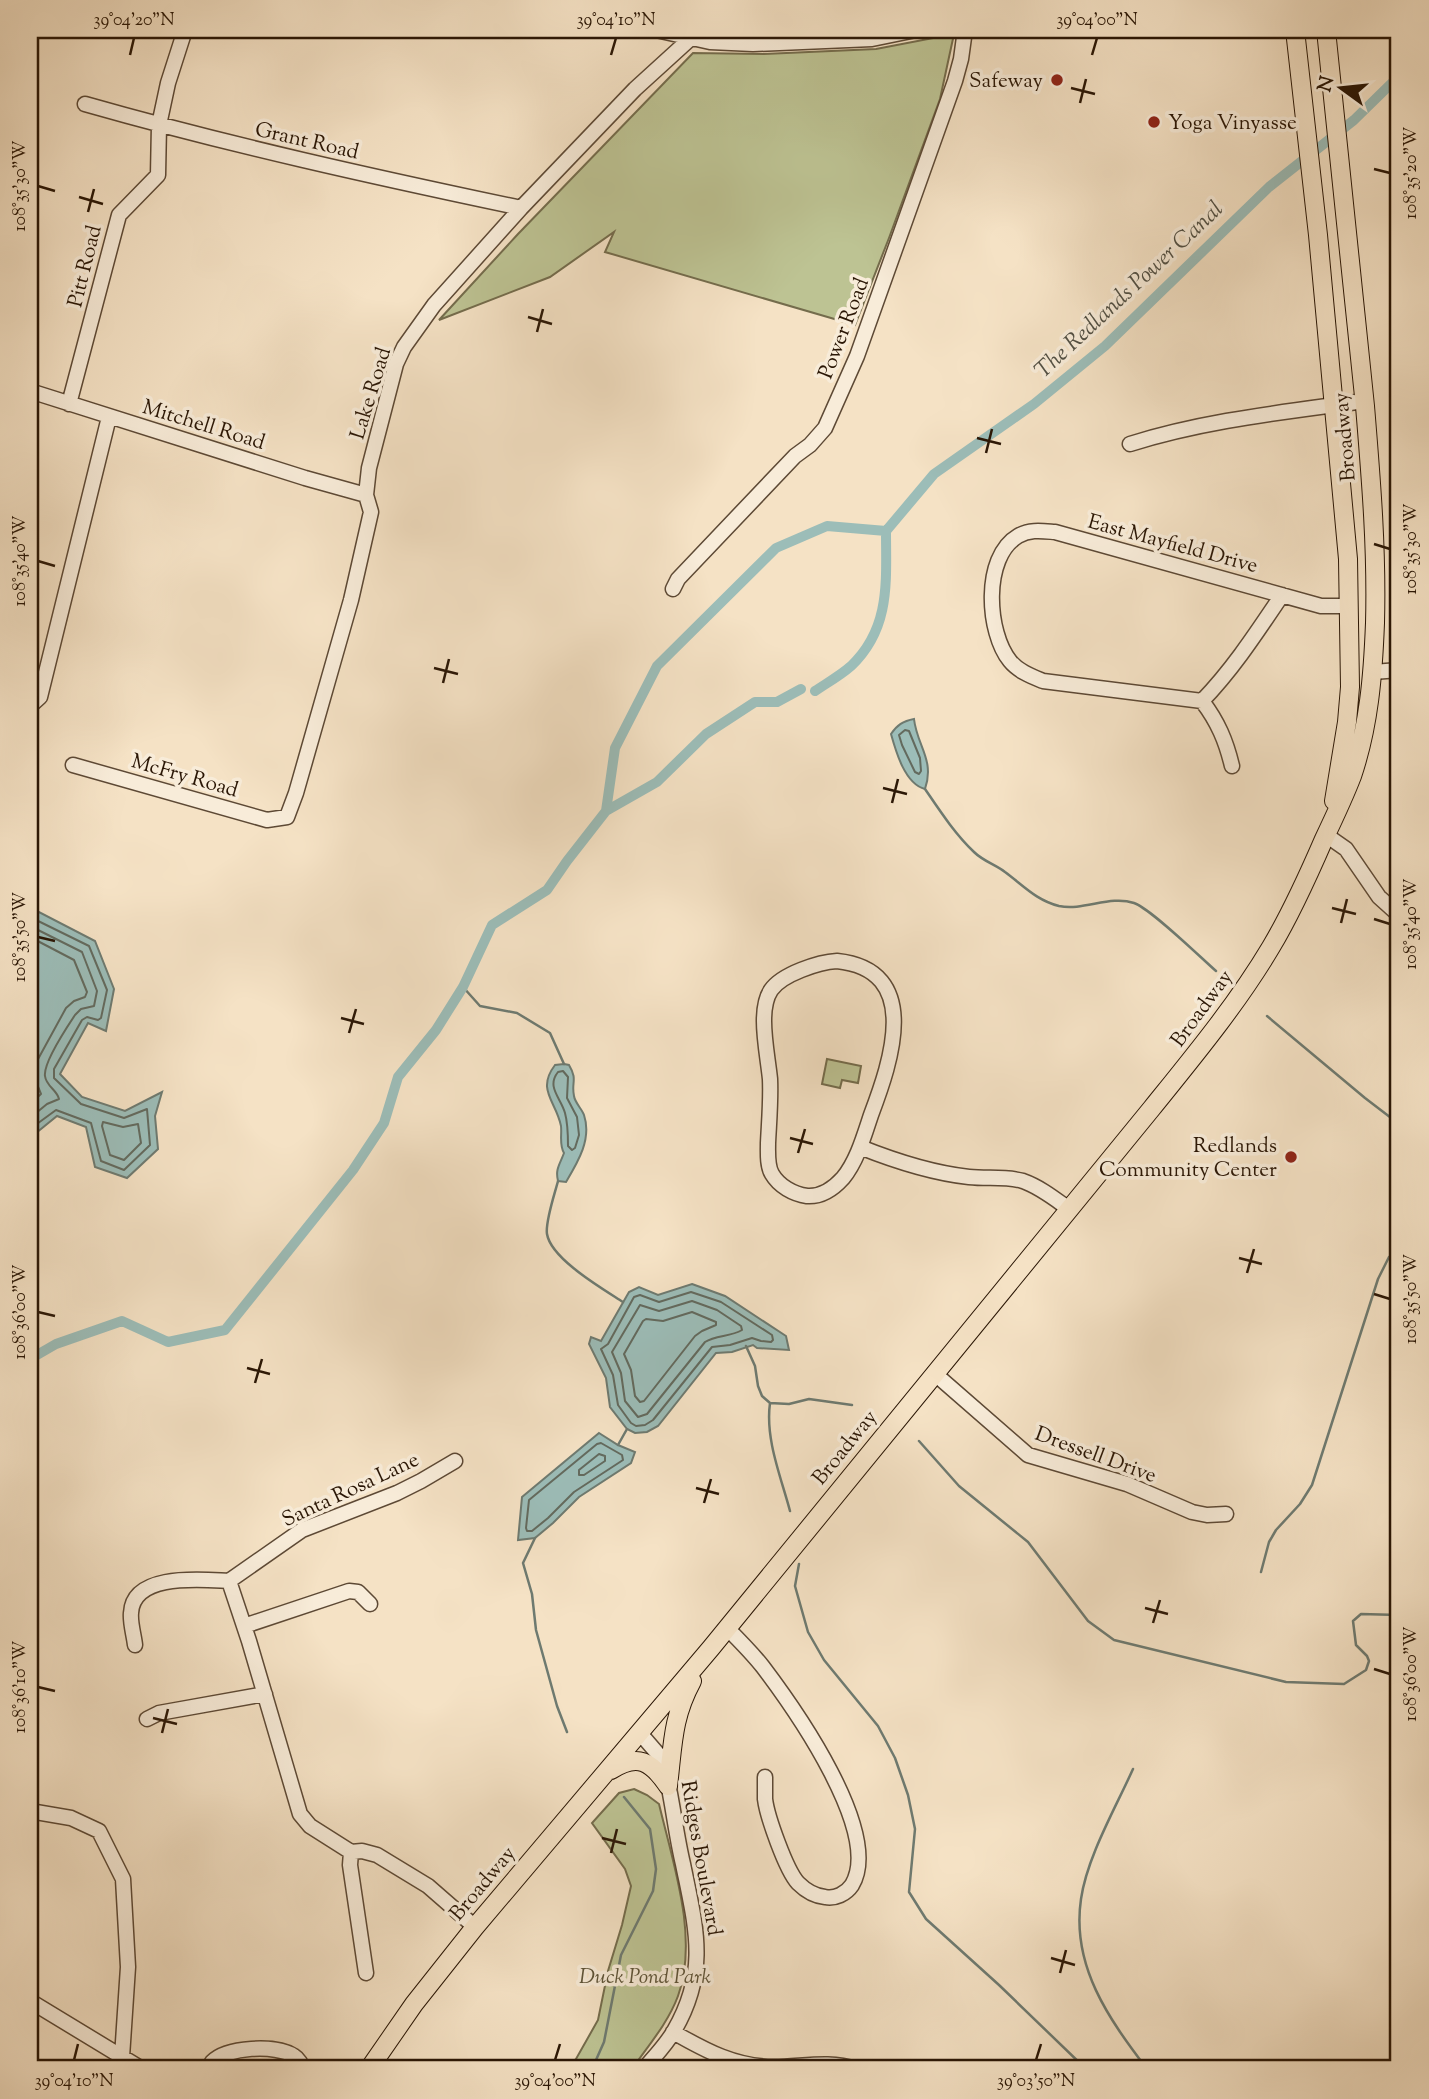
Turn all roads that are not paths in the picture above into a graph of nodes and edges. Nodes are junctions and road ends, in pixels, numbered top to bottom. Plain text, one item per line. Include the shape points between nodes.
1 (185, 30) edge
2 (656, 30) edge
3 (916, 30) edge
4 (965, 30) edge
5 (1296, 30) edge
6 (1326, 30) edge
7 (691, 38) junction
8 (85, 104) dead end
9 (159, 125) junction
10 (521, 208) junction
11 (30, 391) edge
12 (1364, 401) junction
13 (69, 404) junction
14 (1333, 405) junction
15 (109, 417) junction
16 (1130, 444) dead end
17 (366, 495) junction
18 (1373, 501) junction
19 (673, 589) dead end
20 (1282, 594) junction
21 (1349, 606) junction
22 (1399, 670) edge
23 (1373, 672) junction
24 (1202, 701) junction
25 (30, 706) edge
26 (73, 765) dead end
27 (1232, 766) dead end
28 (286, 817) joint
29 (1326, 835) junction
30 (1399, 915) edge
31 (860, 1147) junction
32 (1069, 1209) junction
33 (934, 1373) junction
34 (455, 1461) dead end
35 (1226, 1514) dead end
36 (229, 1581) junction
37 (370, 1604) dead end
38 (244, 1626) junction
39 (727, 1628) junction
40 (135, 1645) dead end
41 (710, 1647) junction
42 (265, 1694) junction
43 (148, 1719) dead end
44 (639, 1732) junction
45 (765, 1777) dead end
46 (597, 1782) junction
47 (668, 1786) junction
48 (30, 1811) edge
49 (351, 1852) junction
50 (475, 1927) junction
51 (366, 1973) dead end
52 (30, 2001) edge
53 (673, 2032) junction
54 (122, 2057) junction
55 (773, 2068) edge
56 (142, 2069) edge
57 (212, 2069) edge
58 (303, 2069) edge
59 (369, 2069) edge
60 (644, 2069) edge
61 (855, 2069) edge

1 - 9 street, Pitt Road
2 - 7 street
3 - 7 street via 872,39 802,43 730,44
4 - 19 street, Power Road via 960,66 944,113 857,356 825,428
5 - 14 main road, Broadway
6 - 12 main road, Broadway
7 - 10 street, Lake Road via 635,89
8 - 9 street, Grant Road
9 - 10 street, Grant Road
9 - 13 street, Pitt Road via 158,175 119,215
10 - 17 street, Lake Road via 434,305 404,347 369,468
11 - 13 street, Mitchell Road
12 - 14 street
12 - 18 main road, Broadway
13 - 15 street, Mitchell Road
14 - 16 street via 1168,432
14 - 21 main road, Broadway
15 - 17 street, Mitchell Road
15 - 25 street via 40,698
17 - 28 street, Lake Road via 371,512 351,600
18 - 21 main road via 1368,576 1362,594
18 - 23 main road, Broadway
20 - 21 street, East Mayfield Drive via 1321,606
20 - 24 street via 1225,678
20 - 24 street, East Mayfield Drive via 1055,532 1036,530 1006,545 991,587 995,622 1011,663 1043,681
21 - 29 main road, Broadway via 1347,722
22 - 23 street
23 - 29 main road, Broadway via 1352,776
24 - 27 street via 1226,741
26 - 28 street, McFry Road via 267,820
29 - 30 street via 1346,849 1379,897
29 - 32 main road, Broadway via 1280,931 1247,983 1169,1088
31 - 31 street via 844,1177 829,1191 813,1196 787,1190 771,1173 765,1005 772,989 824,962 850,962 872,971 888,990 894,1015 888,1069
31 - 32 street via 951,1173 1025,1182
32 - 33 main road, Broadway
33 - 35 street, Dressell Drive via 1028,1455 1127,1484 1192,1512
33 - 39 main road, Broadway
34 - 36 street, Santa Rosa Lane via 397,1493 302,1530
36 - 38 street
36 - 40 street via 176,1580 146,1588 130,1614
37 - 38 street via 358,1592 349,1591
38 - 42 street
39 - 41 main road, Broadway
39 - 45 street via 762,1665 834,1777 858,1838 858,1869 852,1885 842,1894 818,1896 791,1873 770,1819
41 - 44 main road, Broadway
41 - 47 main road via 677,1712
42 - 43 street via 159,1713
42 - 49 street via 300,1814 310,1826
44 - 46 main road, Broadway
44 - 47 street, Ridges Boulevard via 658,1754
46 - 47 main road via 621,1764 635,1761 654,1767
46 - 50 main road, Broadway
47 - 53 street, Ridges Boulevard via 698,1953 692,1989
48 - 54 street via 71,1818 99,1830 123,1879 128,1967
49 - 50 street via 377,1855 428,1886
49 - 51 street
50 - 59 main road, Broadway
52 - 54 street
53 - 55 street via 724,2059
53 - 60 street, Ridges Boulevard
54 - 56 street
55 - 61 street via 834,2065
57 - 58 street via 218,2056 252,2049 292,2054

